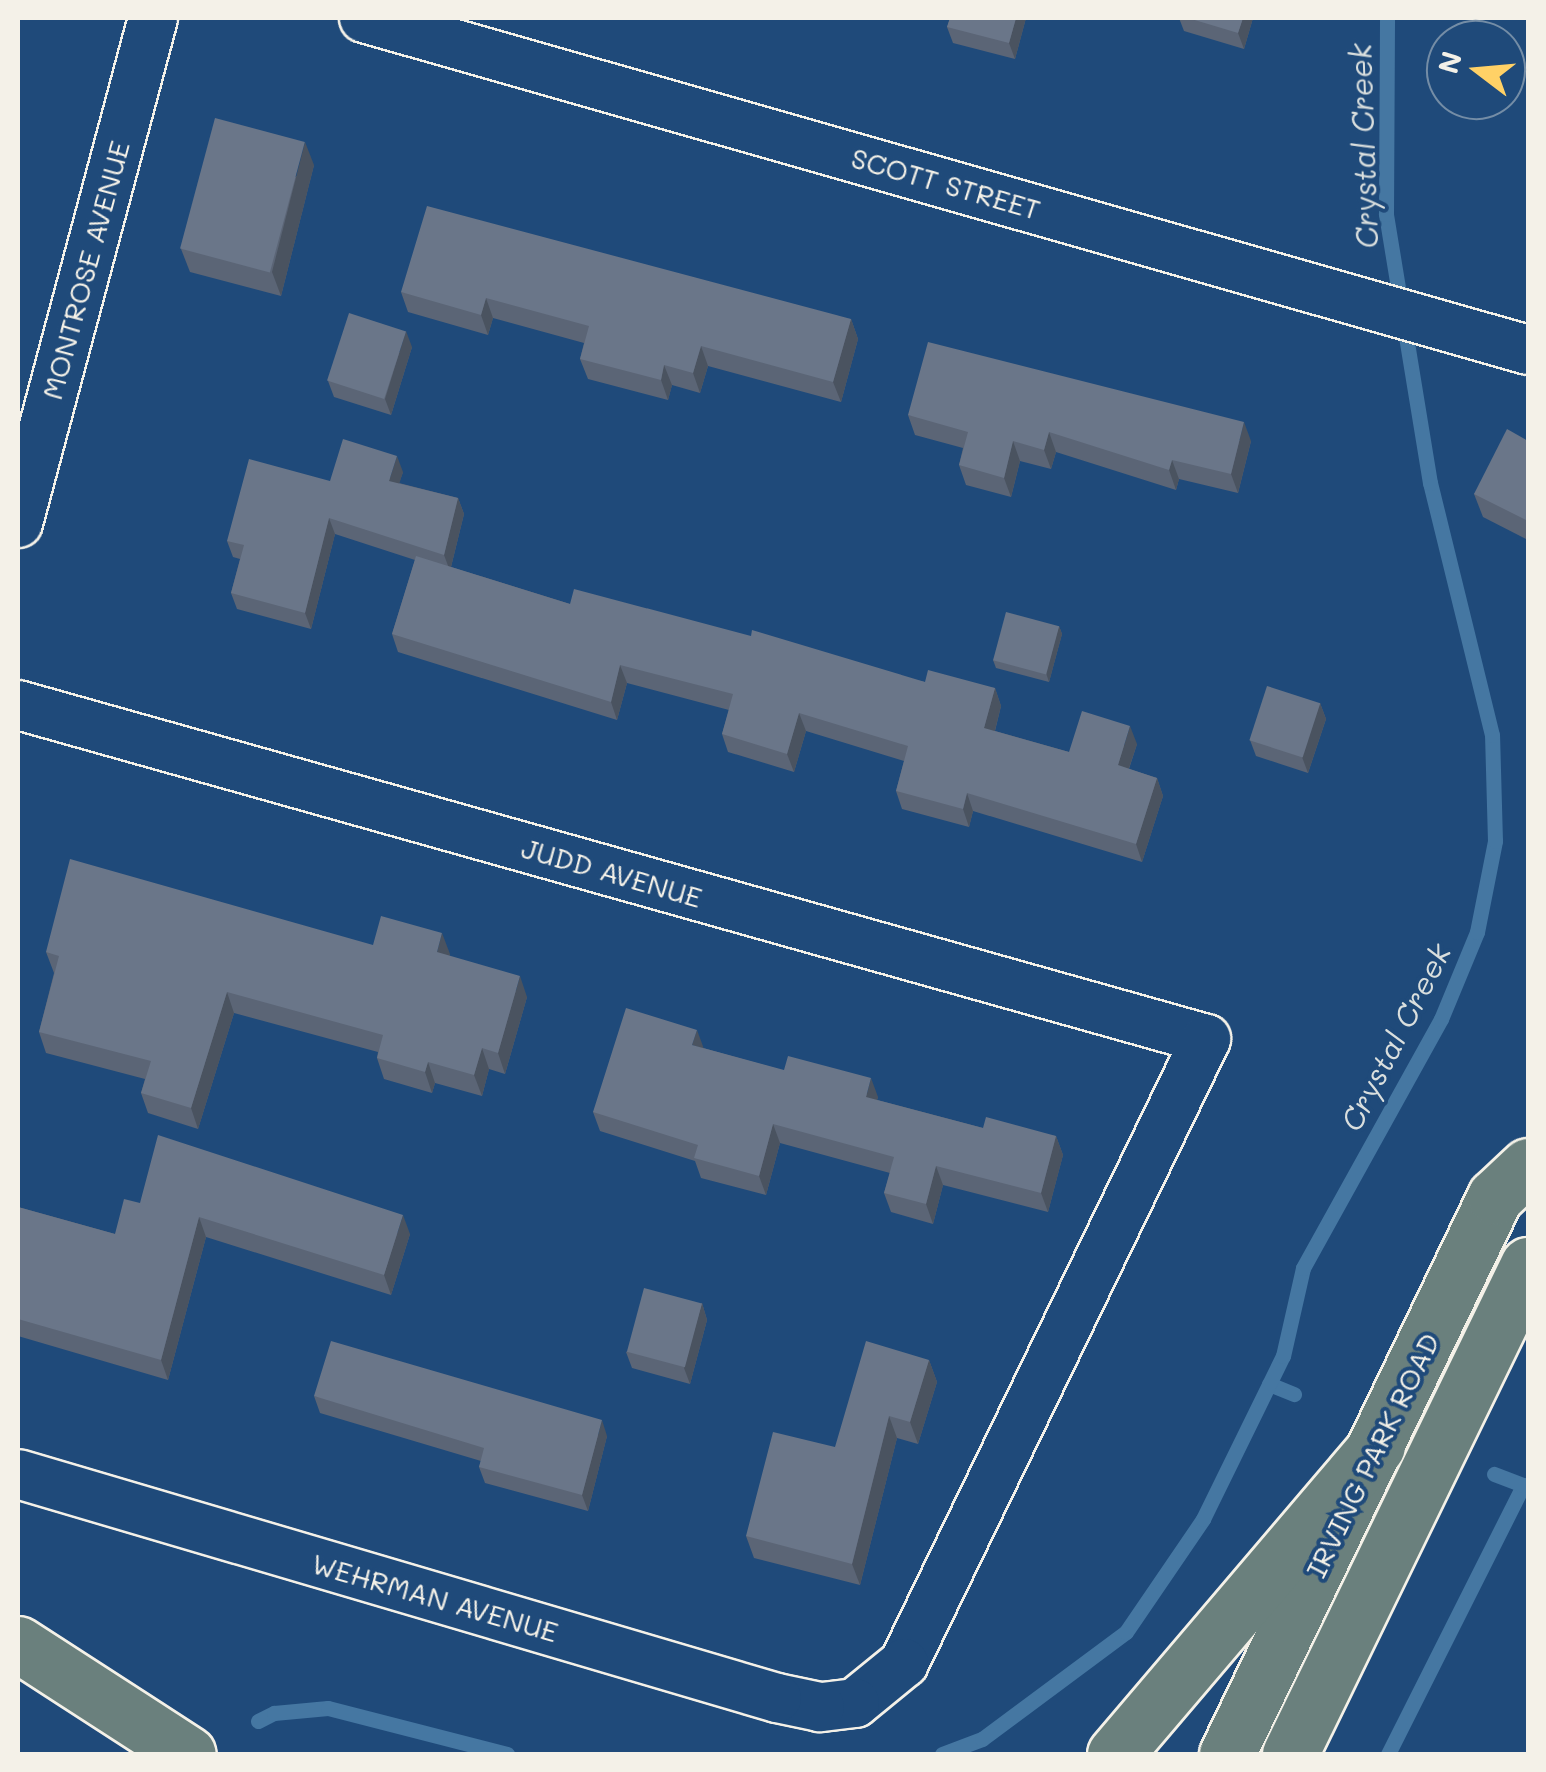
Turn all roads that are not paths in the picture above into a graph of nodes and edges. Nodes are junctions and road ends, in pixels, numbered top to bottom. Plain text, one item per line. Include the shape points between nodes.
1 (153, 18) edge
2 (364, 18) edge
3 (1528, 350) edge
4 (18, 523) edge
5 (18, 706) edge
6 (1528, 1166) edge
7 (1528, 1266) edge
8 (1377, 1446) junction
9 (18, 1474) edge
10 (18, 1644) edge
11 (854, 1703) joint
12 (188, 1754) edge
13 (1115, 1754) edge
14 (1227, 1754) edge
15 (1290, 1754) edge

1 - 4 street, MONTROSE AVENUE
2 - 3 street, SCOTT STREET
5 - 11 street, JUDD AVENUE via 1206,1039 904,1663
6 - 8 main road, IRVING PARK ROAD via 1495,1196
7 - 15 main road, IRVING PARK ROAD
8 - 13 main road
8 - 14 main road, IRVING PARK ROAD
9 - 11 street, WEHRMAN AVENUE via 777,1698 820,1708
10 - 12 main road

